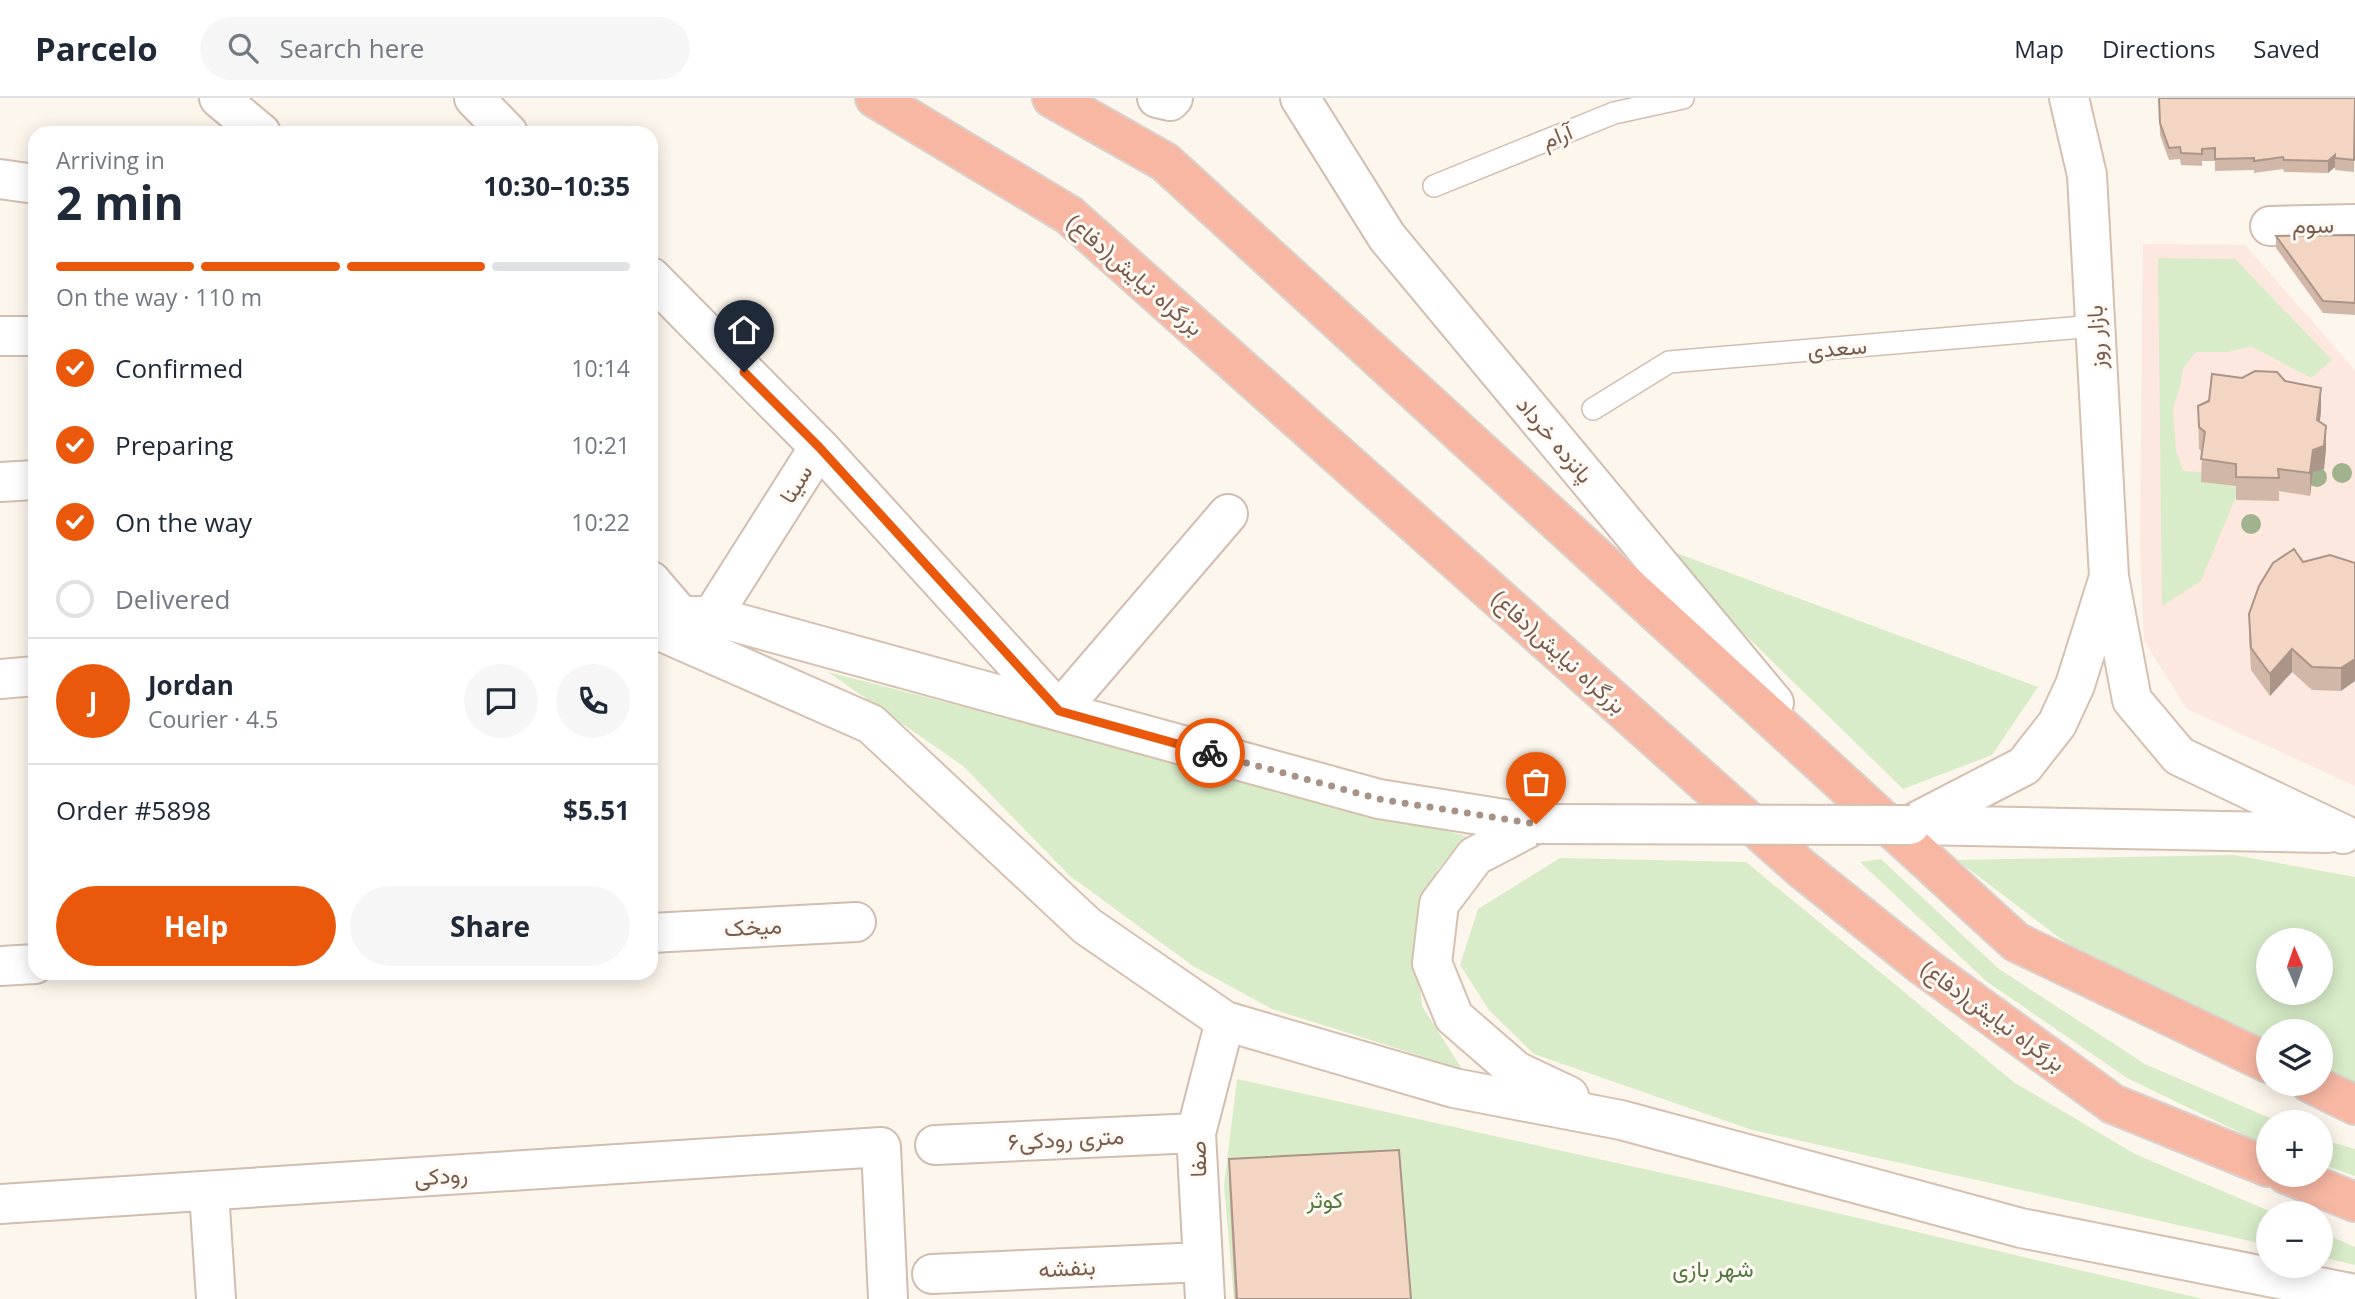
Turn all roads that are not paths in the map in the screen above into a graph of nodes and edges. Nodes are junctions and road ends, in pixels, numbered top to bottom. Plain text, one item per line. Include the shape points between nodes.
1 (219, 98) edge
2 (474, 98) edge
3 (875, 98) edge
4 (1052, 98) edge
5 (1157, 98) edge
6 (1173, 98) edge
7 (1300, 98) edge
8 (1683, 98) edge
9 (2069, 98) edge
10 (253, 126) edge
11 (501, 126) edge
12 (0, 179) edge
13 (28, 183) edge
14 (1434, 186) dead end
15 (2355, 224) edge
16 (2270, 226) dead end
17 (658, 284) edge
18 (2095, 326) junction
19 (28, 336) edge
20 (0, 337) edge
21 (1593, 409) dead end
22 (819, 447) junction
23 (28, 480) edge
24 (0, 482) edge
25 (1228, 514) dead end
26 (2109, 577) junction
27 (658, 593) edge
28 (674, 620) edge
29 (28, 677) edge
30 (0, 679) edge
31 (1059, 711) junction
32 (1829, 770) junction
33 (1536, 824) junction
34 (1910, 825) junction
35 (2349, 836) edge
36 (856, 922) dead end
37 (658, 933) edge
38 (28, 964) edge
39 (0, 966) edge
40 (1225, 1021) junction
41 (2256, 1057) edge
42 (2333, 1094) edge
43 (2355, 1105) edge
44 (1621, 1120) junction
45 (1196, 1133) junction
46 (935, 1145) dead end
47 (2256, 1162) edge
48 (2318, 1187) edge
49 (209, 1192) junction
50 (2355, 1202) edge
51 (0, 1204) edge
52 (1203, 1262) junction
53 (932, 1274) dead end
54 (2355, 1294) edge
55 (216, 1299) edge
56 (888, 1299) edge
57 (1205, 1299) edge

1 - 10 street
2 - 11 street
3 - 47 highway, بزرگراه نیایش(دفاع) via 1069,215 1801,868 1922,965 2113,1104
4 - 32 highway via 1165,162
5 - 6 street
7 - 32 street, پانزده خرداد via 1387,237
8 - 14 lane, آرام via 1614,113
9 - 18 street, بازار روز via 2087,174
12 - 13 street
15 - 16 street, سوم
17 - 22 street, سینا
18 - 21 lane, سعدی via 1669,362
18 - 26 street, بازار روز
19 - 20 street
22 - 28 street, سینا
22 - 31 street
23 - 24 street
25 - 31 street
26 - 34 street via 2075,685 2057,724 2024,766
26 - 35 street via 2132,700 2179,755
27 - 28 street
28 - 31 street
28 - 40 street via 871,724 1087,926
29 - 30 street
31 - 33 street via 1379,799
32 - 41 highway via 2016,942
33 - 34 street, bridge
33 - 44 street via 1475,856 1439,904 1432,963 1454,1017 1516,1071
34 - 35 street
36 - 37 street, میخک
38 - 39 street
40 - 44 street via 1454,1088
40 - 45 street, صفا
42 - 43 highway
44 - 54 street via 2021,1228
45 - 46 street, ۶متری رودکی
45 - 52 street, صفا
48 - 50 highway
49 - 51 street, رودکی
49 - 55 street
49 - 56 street, رودکی via 881,1147
52 - 53 street, بنفشه
52 - 57 street, صفا

